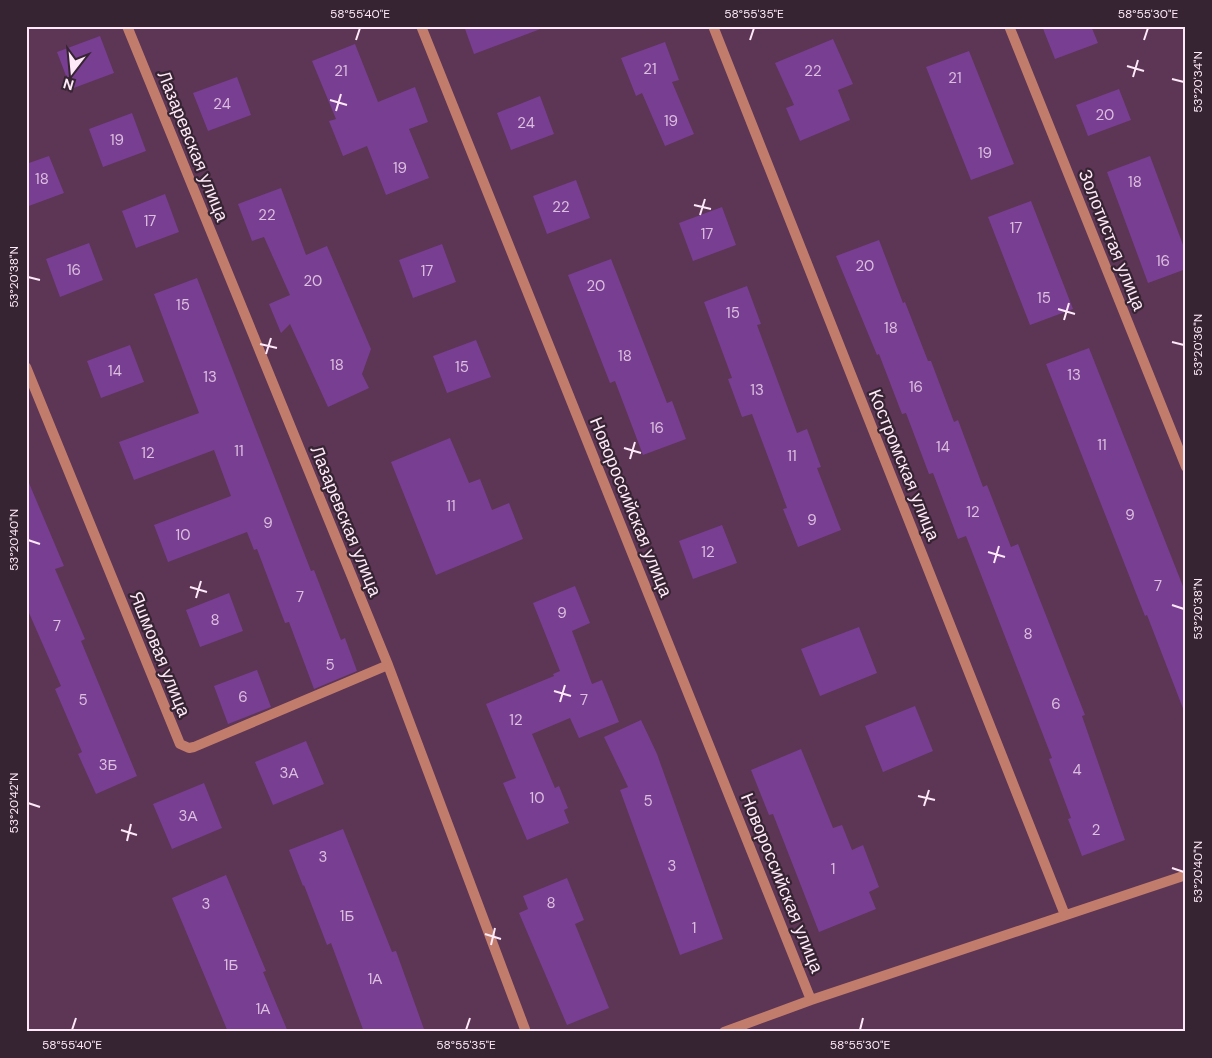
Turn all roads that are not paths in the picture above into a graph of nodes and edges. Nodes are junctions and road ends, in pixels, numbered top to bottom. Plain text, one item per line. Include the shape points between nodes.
1 (127, 26) edge
2 (421, 26) edge
3 (713, 26) edge
4 (1009, 26) edge
5 (26, 367) edge
6 (1186, 467) edge
7 (388, 665) junction
8 (1186, 875) edge
9 (1064, 915) junction
10 (811, 1000) junction
11 (526, 1032) edge
12 (724, 1032) edge

1 - 7 street, Лазаревская улица
2 - 10 street, Новороссийская улица
3 - 9 street, Костромская улица
4 - 6 street, Золотистая улица
5 - 7 street, Яшмовая улица via 180,744 194,747
7 - 11 street, Лазаревская улица
8 - 9 street
9 - 10 street
10 - 12 street

